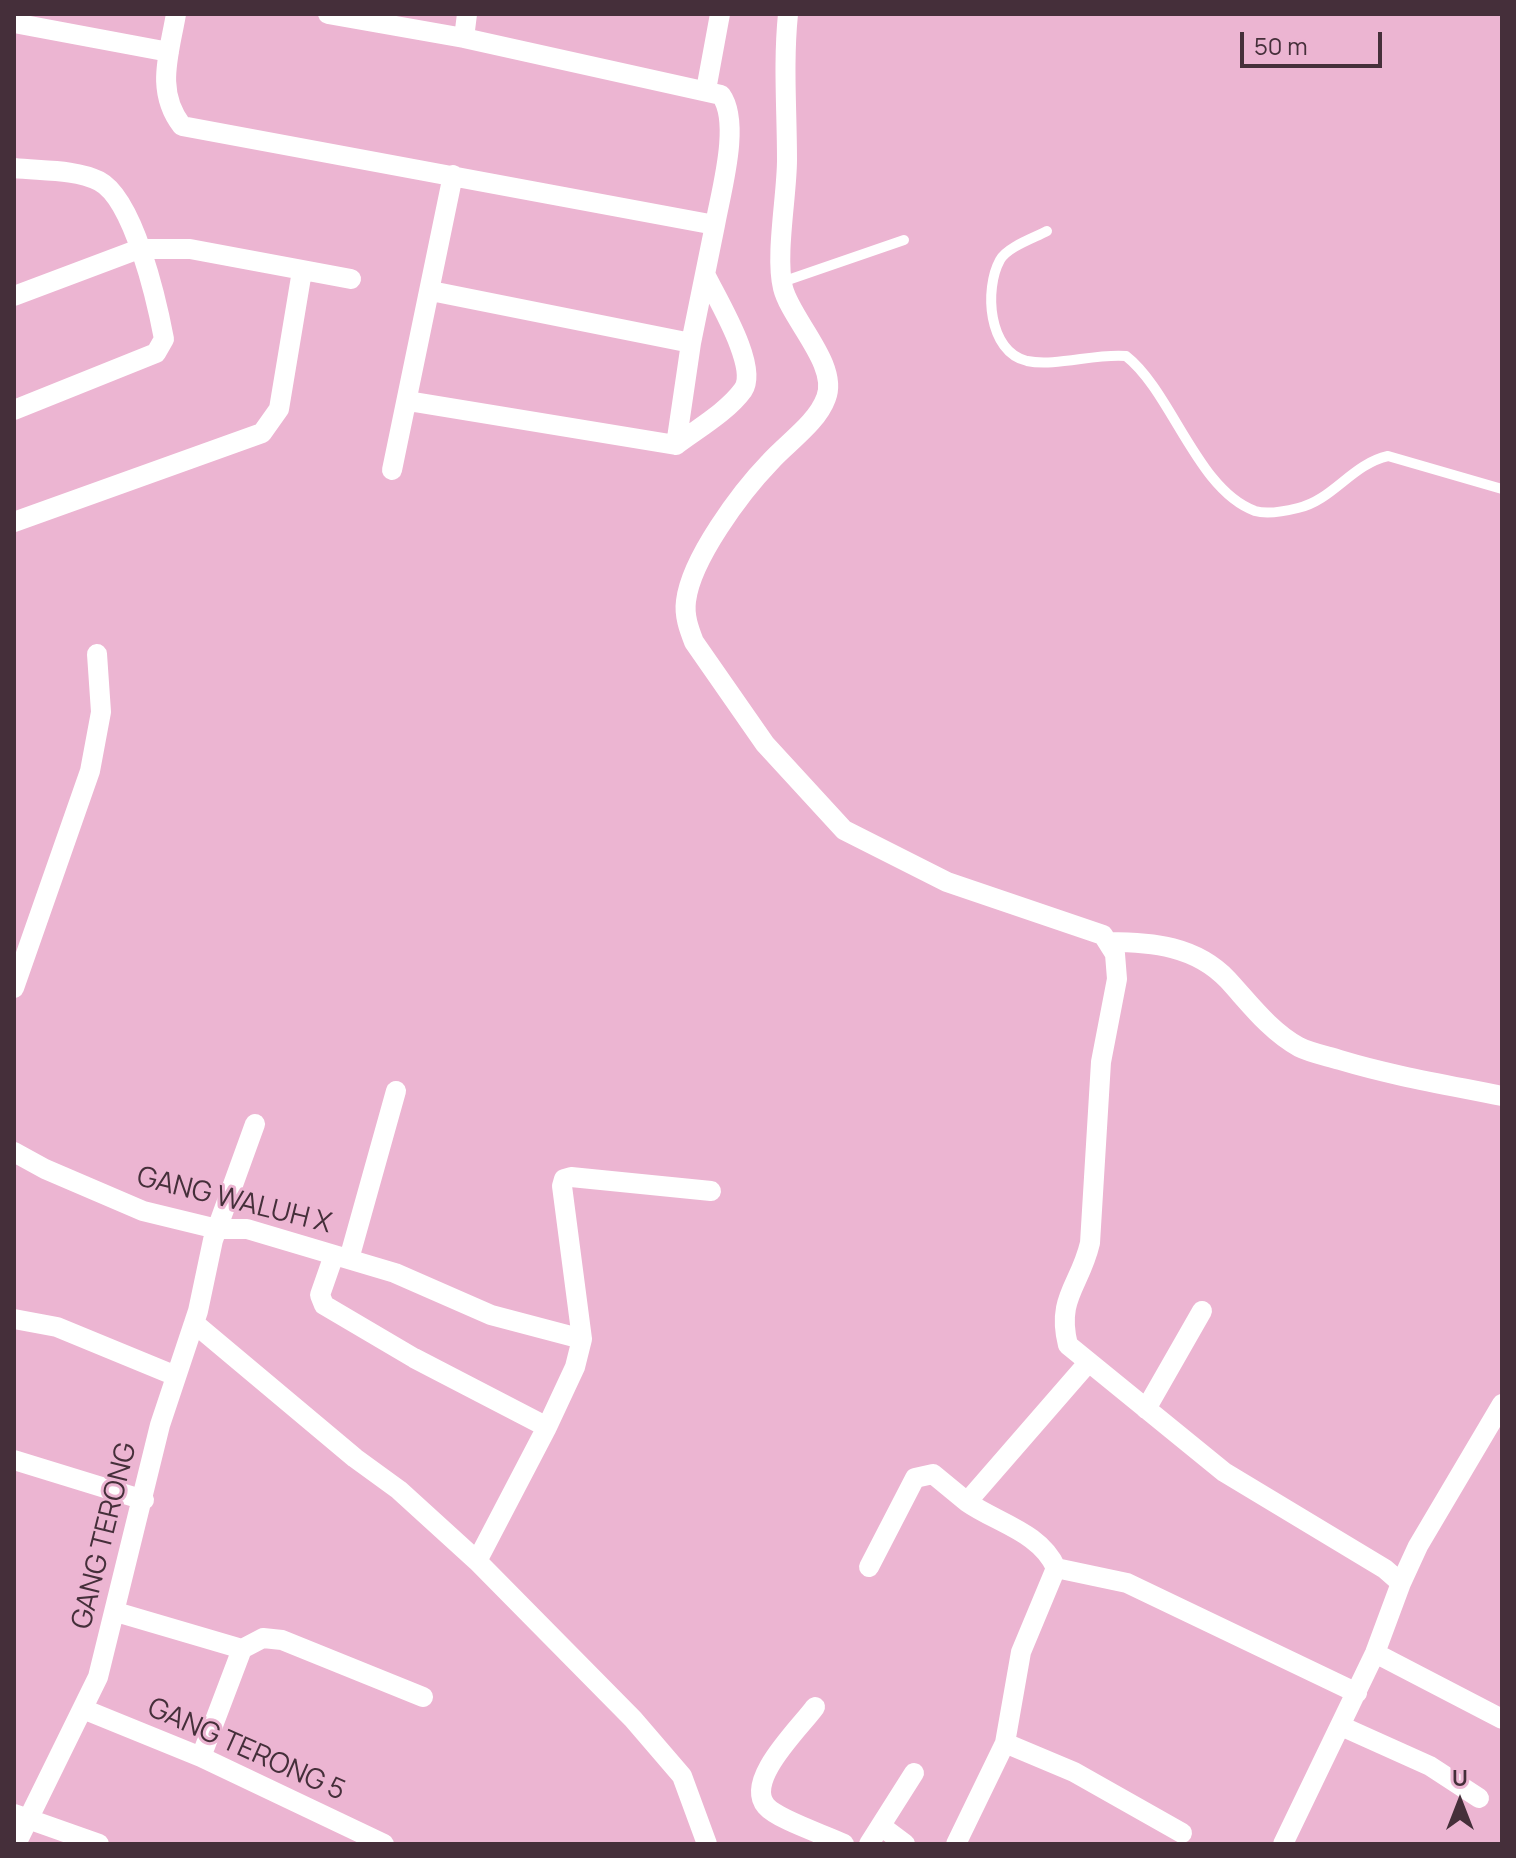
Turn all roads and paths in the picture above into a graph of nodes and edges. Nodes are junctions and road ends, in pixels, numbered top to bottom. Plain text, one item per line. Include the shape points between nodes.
1 (176, 14) edge
2 (328, 14) edge
3 (467, 14) edge
4 (720, 14) edge
5 (788, 14) edge
6 (14, 23) edge
7 (464, 38) junction
8 (169, 52) junction
9 (706, 90) junction
10 (14, 168) edge
11 (453, 175) junction
12 (715, 225) junction
13 (1047, 231) dead end
14 (904, 240) dead end
15 (139, 249) junction
16 (302, 271) junction
17 (706, 276) junction
18 (351, 279) dead end
19 (782, 282) junction
20 (431, 291) junction
21 (14, 296) edge
22 (691, 343) junction
23 (408, 401) junction
24 (14, 410) edge
25 (676, 445) junction
26 (392, 470) dead end
27 (1502, 489) edge
28 (14, 522) edge
29 (97, 654) dead end
30 (1109, 942) junction
31 (14, 988) edge
32 (396, 1091) dead end
33 (1502, 1096) edge
34 (255, 1124) dead end
35 (14, 1152) edge
36 (711, 1191) dead end
37 (217, 1229) junction
38 (341, 1257) junction
39 (1202, 1311) dead end
40 (14, 1319) edge
41 (194, 1323) junction
42 (582, 1339) junction
43 (1087, 1364) junction
44 (176, 1376) junction
45 (1502, 1404) edge
46 (1146, 1409) junction
47 (547, 1427) junction
48 (14, 1460) edge
49 (144, 1500) junction
50 (967, 1502) junction
51 (477, 1561) junction
52 (869, 1567) dead end
53 (1056, 1568) junction
54 (1401, 1583) junction
55 (116, 1612) junction
56 (242, 1649) junction
57 (1375, 1653) junction
58 (1357, 1693) junction
59 (423, 1697) dead end
60 (815, 1707) dead end
61 (83, 1709) junction
62 (1502, 1719) edge
63 (1341, 1726) junction
64 (1005, 1743) junction
65 (201, 1757) junction
66 (914, 1773) dead end
67 (1479, 1798) dead end
68 (21, 1817) edge
69 (881, 1826) junction
70 (1182, 1833) dead end
71 (701, 1843) edge
72 (16, 1844) edge
73 (99, 1844) edge
74 (384, 1844) edge
75 (844, 1844) edge
76 (869, 1844) edge
77 (905, 1844) edge
78 (956, 1844) edge
79 (1283, 1844) edge

1 - 8 street
2 - 7 street
3 - 7 street
4 - 9 street
5 - 19 street
6 - 8 street
7 - 9 street
8 - 11 street via 165,95 182,126
9 - 12 street via 721,95 729,111
10 - 15 street via 99,181 117,197
11 - 12 street
11 - 20 street
12 - 17 street
13 - 27 lane via 1002,257 991,283 991,310 1010,352 1028,361 1126,356 1141,367 1219,483 1247,506 1275,512 1312,503 1369,461 1388,456
14 - 19 lane
15 - 16 street via 190,249
15 - 21 street
15 - 24 street via 162,347
16 - 18 street
16 - 28 street via 279,409 262,433
17 - 22 street
17 - 25 street via 746,364 746,381 726,407
19 - 30 street via 825,369 826,399 767,465 693,574 685,602 694,642 765,744 844,830 947,882 1103,935
20 - 22 street
20 - 23 street
22 - 25 street
23 - 25 street
23 - 26 street
29 - 31 street via 101,712 90,771
30 - 33 street via 1172,947 1200,958 1225,976 1264,1021 1300,1047 1373,1070
30 - 43 street via 1117,979 1101,1062 1090,1243 1084,1271 1064,1304 1068,1345
32 - 38 street
34 - 37 street, GANG TERONG
35 - 37 street, GANG WALUH X via 143,1211
36 - 42 street via 564,1179
37 - 38 street, GANG WALUH X via 247,1229
37 - 41 street, GANG TERONG
38 - 42 street, GANG WALUH X via 395,1273 491,1315
38 - 47 street via 320,1295 324,1305
39 - 46 street
40 - 44 street via 57,1327
41 - 44 street, GANG TERONG
41 - 51 street via 399,1490
42 - 47 street
43 - 46 street
43 - 50 street
44 - 49 street, GANG TERONG
45 - 54 street
46 - 54 street via 1224,1472
47 - 51 street
48 - 49 street
49 - 55 street, GANG TERONG
50 - 52 street via 933,1474 915,1478
50 - 53 street via 1032,1538
51 - 71 street via 682,1776
53 - 58 street via 1127,1583
53 - 64 street via 1021,1652
54 - 57 street
55 - 56 street
55 - 61 street, GANG TERONG
56 - 59 street via 263,1638 282,1640
56 - 65 street
57 - 58 street
57 - 62 street
58 - 63 street
60 - 75 street via 774,1759 761,1795 768,1808
61 - 65 street, GANG TERONG 5
61 - 68 street, GANG TERONG
63 - 67 street via 1430,1766
63 - 79 street
64 - 70 street via 1074,1772
64 - 78 street
65 - 74 street, GANG TERONG 5
66 - 69 street
68 - 72 street, GANG TERONG
68 - 73 street
69 - 76 street
69 - 77 street

